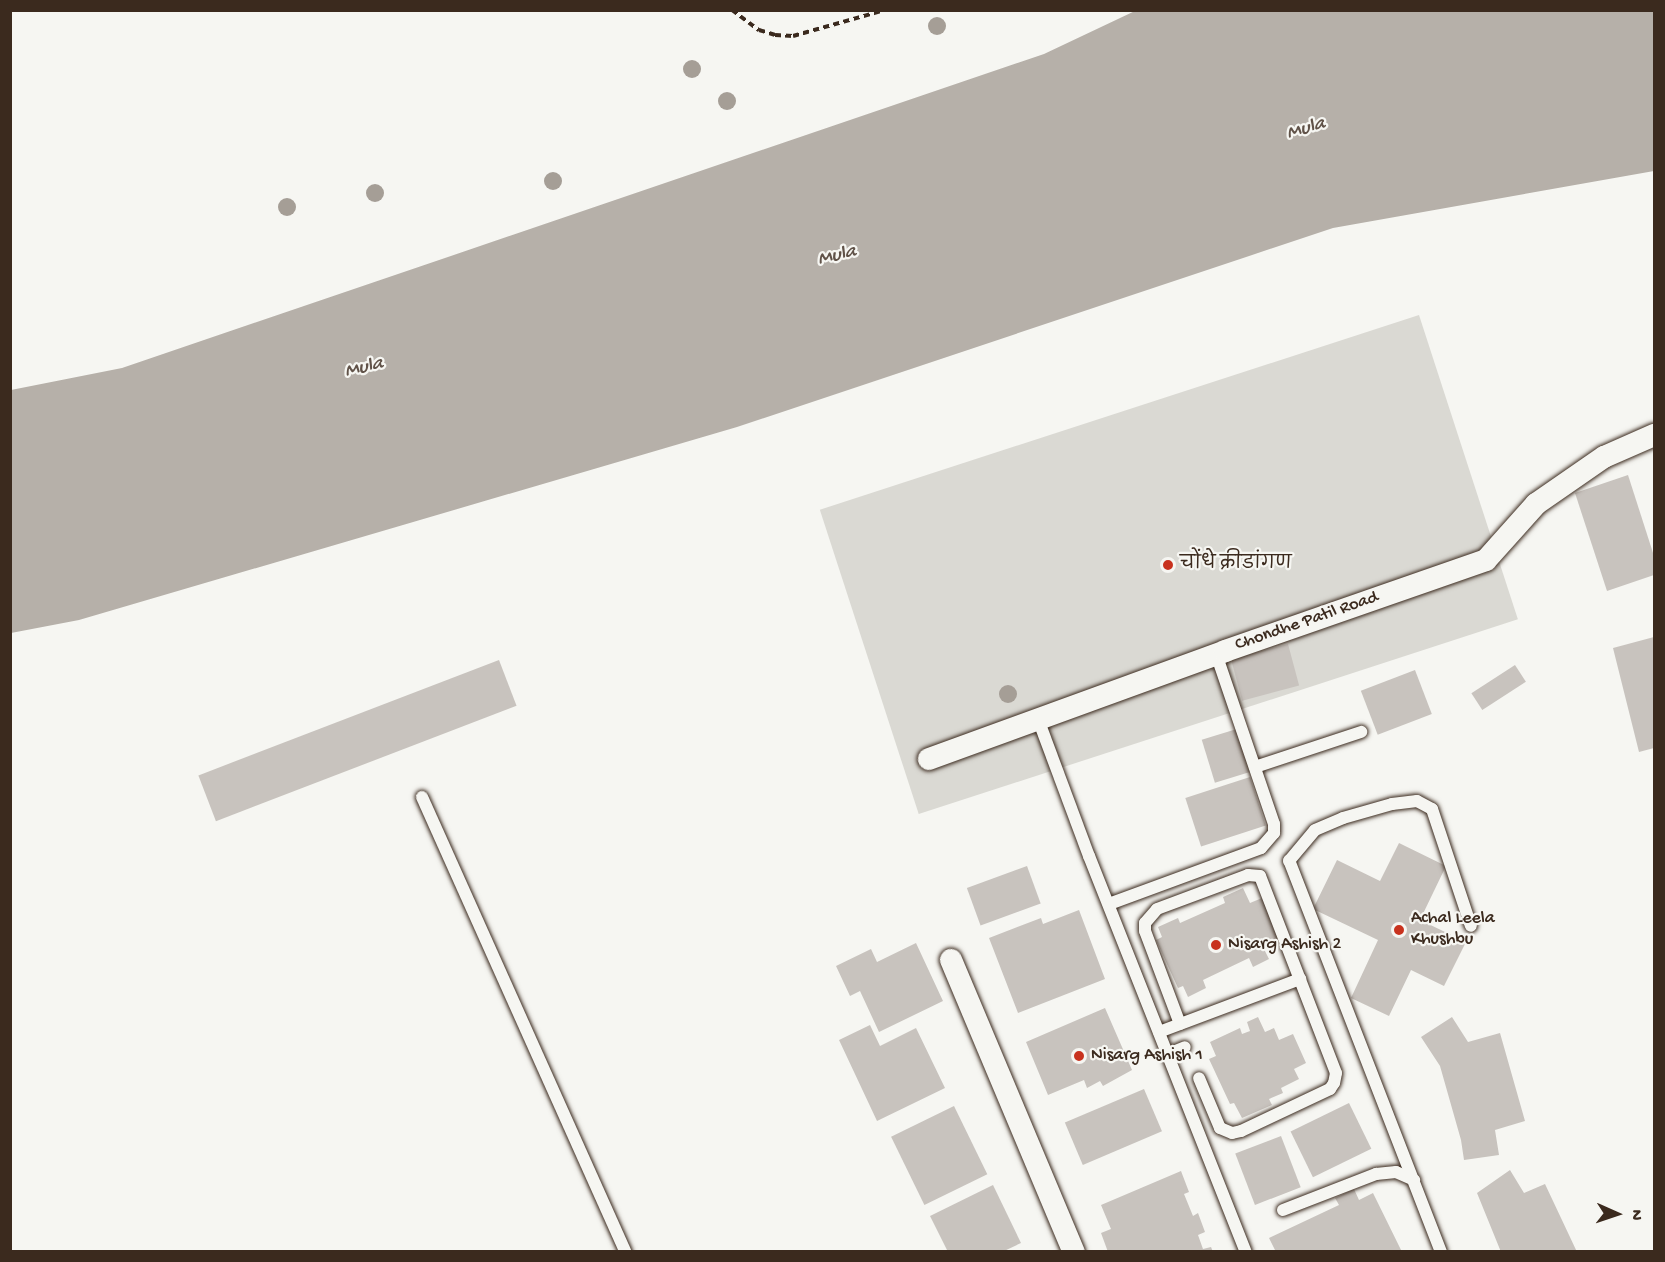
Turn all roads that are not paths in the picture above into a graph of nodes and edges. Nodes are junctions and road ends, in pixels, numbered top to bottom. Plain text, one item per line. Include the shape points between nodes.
1 (1654, 435) edge
2 (1216, 654) junction
3 (1038, 719) junction
4 (1361, 732) dead end
5 (929, 759) dead end
6 (1255, 767) junction
7 (422, 796) dead end
8 (1109, 904) junction
9 (1471, 926) dead end
10 (951, 960) dead end
11 (1300, 979) junction
12 (1180, 1024) junction
13 (1159, 1032) junction
14 (1185, 1047) dead end
15 (1168, 1054) junction
16 (1199, 1078) dead end
17 (1414, 1180) junction
18 (1283, 1210) dead end
19 (626, 1251) edge
20 (1074, 1251) edge
21 (1246, 1251) edge
22 (1441, 1251) edge

1 - 2 street, Chondhe Patil Road via 1604,457 1536,504 1486,560
2 - 3 street, Chondhe Patil Road
2 - 6 lane
3 - 5 street, Chondhe Patil Road
3 - 8 lane
4 - 6 lane
6 - 8 lane via 1274,824 1274,833 1261,848
7 - 19 lane
8 - 13 lane
9 - 17 lane via 1432,809 1417,801 1392,804 1315,830 1289,861
10 - 20 street
11 - 12 lane
11 - 12 lane via 1260,876 1248,875 1157,909 1145,923 1145,931
11 - 16 lane via 1336,1073 1330,1089 1232,1133 1220,1128
12 - 13 lane
13 - 15 lane
14 - 15 lane
15 - 21 lane
17 - 18 lane via 1396,1172 1376,1174
17 - 22 lane

